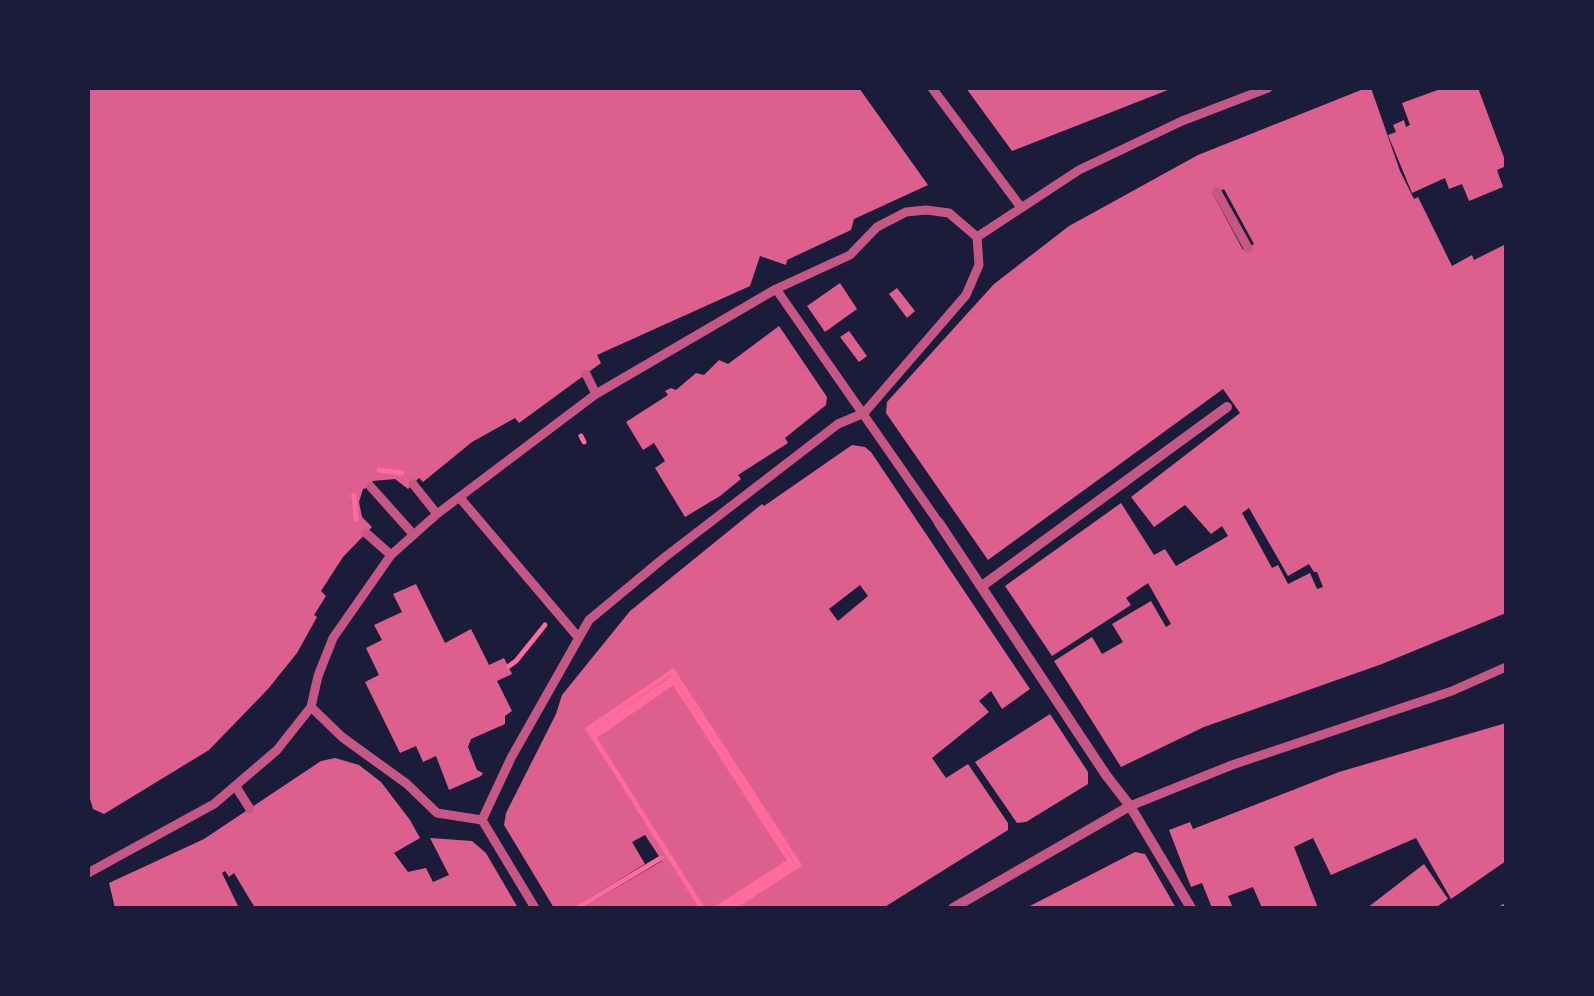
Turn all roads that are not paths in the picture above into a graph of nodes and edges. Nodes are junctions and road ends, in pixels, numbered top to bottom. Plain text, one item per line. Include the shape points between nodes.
1 (932, 88) edge
2 (1268, 88) edge
3 (1217, 192) dead end
4 (1020, 206) junction
5 (977, 237) junction
6 (1248, 248) dead end
7 (776, 289) junction
8 (586, 374) dead end
9 (596, 394) junction
10 (1227, 407) dead end
11 (864, 413) junction
12 (413, 484) road end
13 (365, 486) road end
14 (460, 498) junction
15 (437, 514) junction
16 (939, 523) joint
17 (366, 533) road end
18 (413, 534) junction
19 (391, 555) junction
20 (982, 586) junction
21 (578, 637) junction
22 (1506, 667) edge
23 (312, 708) junction
24 (236, 787) junction
25 (1130, 806) junction
26 (250, 809) dead end
27 (482, 820) junction
28 (88, 874) edge
29 (536, 908) edge
30 (953, 908) edge
31 (1191, 908) edge

1 - 4 street
2 - 4 street via 1079,170
3 - 6 street
4 - 5 street
5 - 7 street via 949,213 906,212 850,254
5 - 11 street via 979,265 966,295
7 - 9 street
7 - 11 street
8 - 9 street
9 - 14 street
10 - 20 street
11 - 16 street
11 - 21 street via 838,424 665,557 589,620
12 - 15 street
13 - 18 street
14 - 15 street
14 - 21 street
15 - 18 street
16 - 20 street
17 - 19 street
18 - 19 street
19 - 23 street via 333,638
20 - 25 street
21 - 27 street
22 - 25 street
23 - 24 street
23 - 27 street via 437,813
24 - 26 street
24 - 28 street
25 - 30 street
25 - 31 street
27 - 29 street

